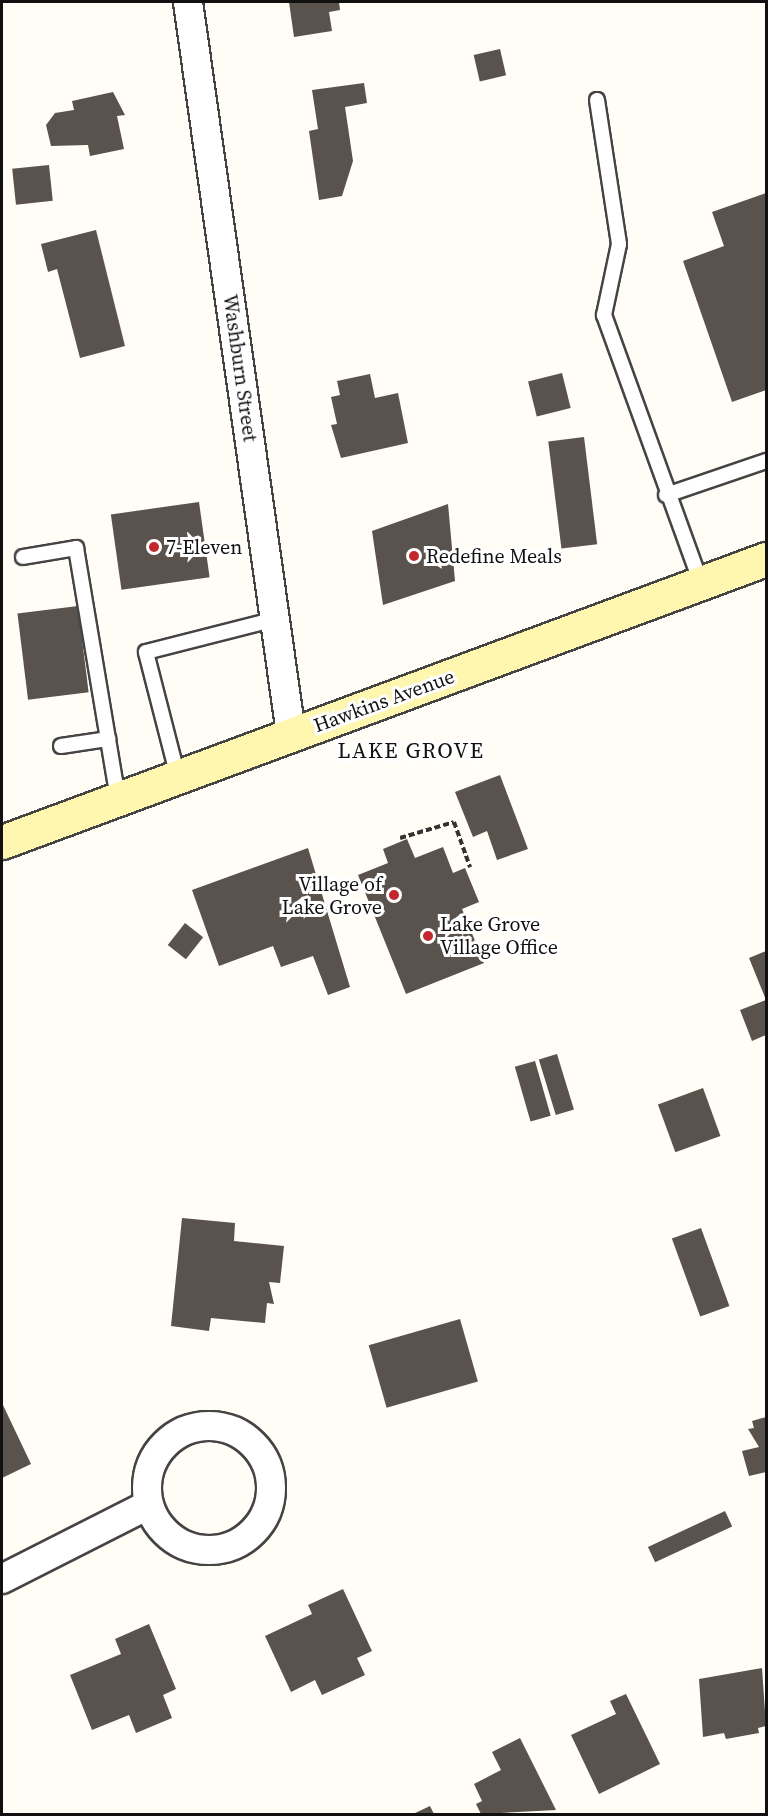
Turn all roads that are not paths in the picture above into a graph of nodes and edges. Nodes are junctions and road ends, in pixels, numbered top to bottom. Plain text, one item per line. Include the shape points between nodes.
1 (188, 2) edge
2 (597, 100) dead end
3 (766, 461) edge
4 (666, 495) junction
5 (23, 557) dead end
6 (766, 559) edge
7 (701, 583) junction
8 (275, 620) junction
9 (291, 734) junction
10 (108, 739) junction
11 (61, 746) dead end
12 (177, 777) junction
13 (118, 799) junction
14 (2, 842) edge
15 (148, 1505) junction
16 (2, 1579) edge

1 - 8 street, Washburn Street
2 - 4 lane via 619,244 604,315
3 - 4 lane
4 - 7 lane
5 - 10 lane via 76,548
6 - 7 street, Hawkins Avenue
7 - 9 street, Hawkins Avenue
8 - 9 street, Washburn Street
8 - 12 lane via 146,652
9 - 12 street, Hawkins Avenue
10 - 11 lane
10 - 13 lane
12 - 13 street, Hawkins Avenue
13 - 14 street, Hawkins Avenue
15 - 15 street via 164,1533 182,1545 227,1548 256,1529 267,1511 270,1476 261,1454 246,1438 207,1425 177,1434 158,1451 149,1470
15 - 16 street

